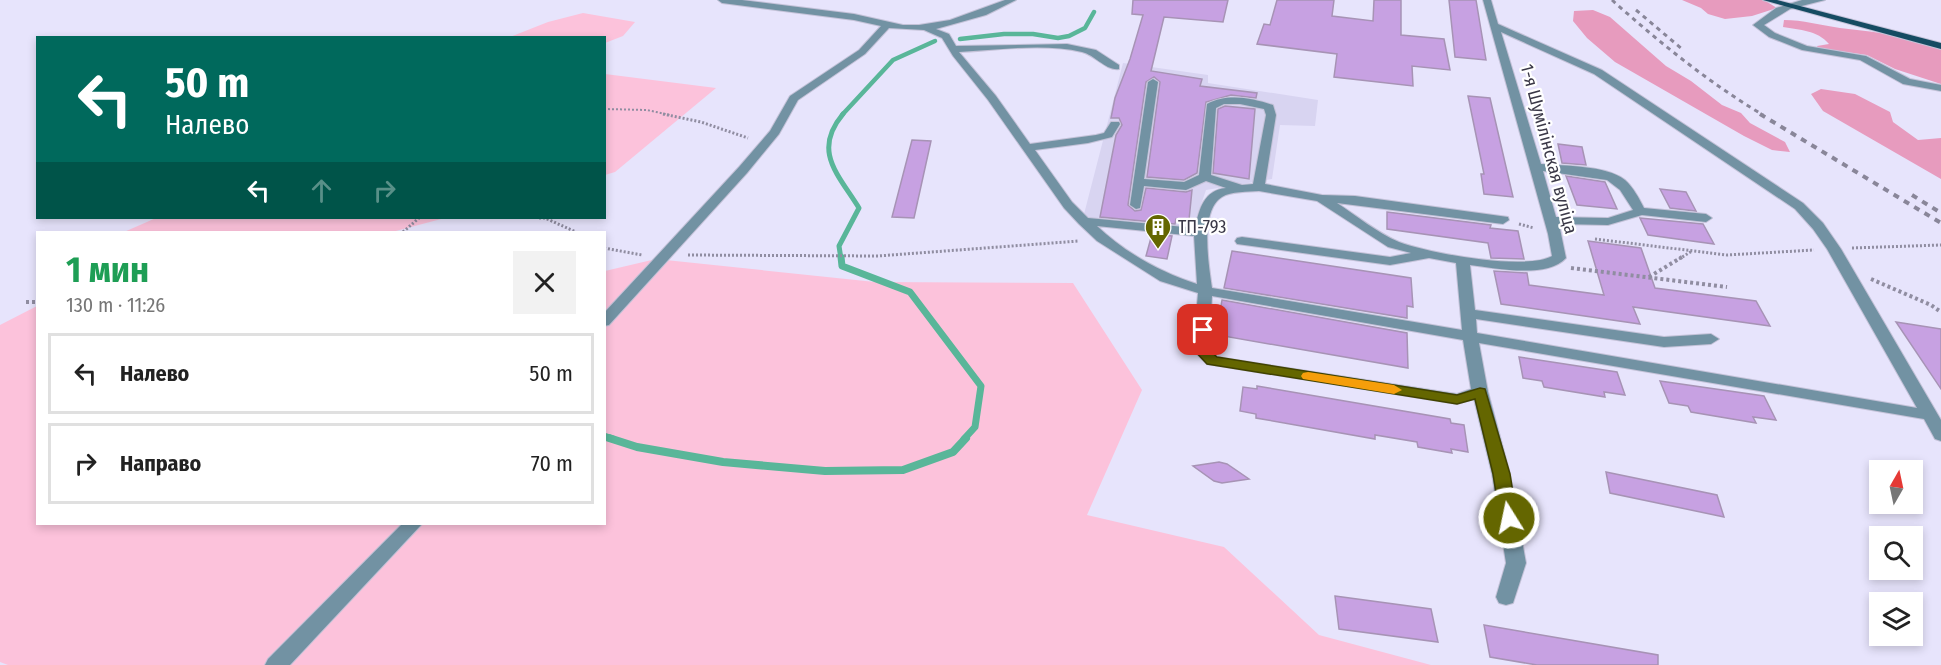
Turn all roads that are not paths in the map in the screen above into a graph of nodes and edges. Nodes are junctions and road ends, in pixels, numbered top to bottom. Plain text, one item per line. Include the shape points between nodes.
1 (722, 0) edge
2 (1012, 0) edge
3 (1487, 0) edge
4 (1767, 0) edge
5 (1821, 0) edge
6 (1791, 6) junction
7 (887, 25) junction
8 (1496, 26) junction
9 (927, 28) junction
10 (1941, 46) edge
11 (953, 49) junction
12 (1116, 68) dead end
13 (1154, 82) dead end
14 (1941, 88) edge
15 (1115, 124) dead end
16 (1028, 148) junction
17 (1534, 167) junction
18 (1205, 177) junction
19 (1138, 182) junction
20 (1259, 187) junction
21 (1240, 188) junction
22 (1321, 198) junction
23 (1136, 205) dead end
24 (1640, 211) junction
25 (1706, 218) dead end
26 (1503, 220) road end
27 (1550, 220) junction
28 (1084, 221) junction
29 (1201, 233) junction
30 (1242, 241) dead end
31 (1428, 254) junction
32 (1463, 260) junction
33 (1205, 291) junction
34 (1468, 313) junction
35 (606, 320) edge
36 (1470, 336) junction
37 (1711, 339) dead end
38 (1480, 392) junction
39 (1929, 415) junction
40 (1941, 435) edge
41 (412, 525) edge
42 (1506, 597) dead end
43 (276, 665) edge

1 - 7 street
2 - 9 street via 987,12
3 - 8 street, 1-я Шумілінская вуліца
4 - 6 main road
5 - 6 street
6 - 10 main road
6 - 14 street via 1758,25 1806,48 1863,58 1907,82
7 - 9 street
7 - 35 street via 862,52 794,98 775,132
8 - 17 street, 1-я Шумілінская вуліца
8 - 39 street via 1598,72 1799,206 1834,249
9 - 11 street via 946,36
11 - 12 street via 1081,48 1093,51
11 - 16 street
13 - 19 street
15 - 16 street via 1108,135 1096,139
16 - 28 street
17 - 24 street via 1618,181
17 - 27 street, 1-я Шумілінская вуліца
18 - 19 street via 1186,186
18 - 20 street via 1211,106 1230,101 1261,105 1269,107 1271,115
18 - 21 street
19 - 23 street
20 - 21 street
20 - 22 street
21 - 29 street via 1220,192 1210,200
22 - 26 street
22 - 31 street via 1393,244
24 - 25 street
24 - 27 street via 1615,221
27 - 32 street, 1-я Шумілінская вуліца via 1559,258 1550,265 1509,266
28 - 29 street
28 - 33 street via 1102,238 1165,278
29 - 33 street
30 - 31 street via 1390,261
31 - 32 street
32 - 34 street
33 - 36 street
33 - 38 street via 1201,350 1212,361 1457,399
34 - 36 street
34 - 37 street via 1664,342
36 - 38 street
36 - 39 street
38 - 42 street via 1502,474 1516,562
39 - 40 street
41 - 43 street

